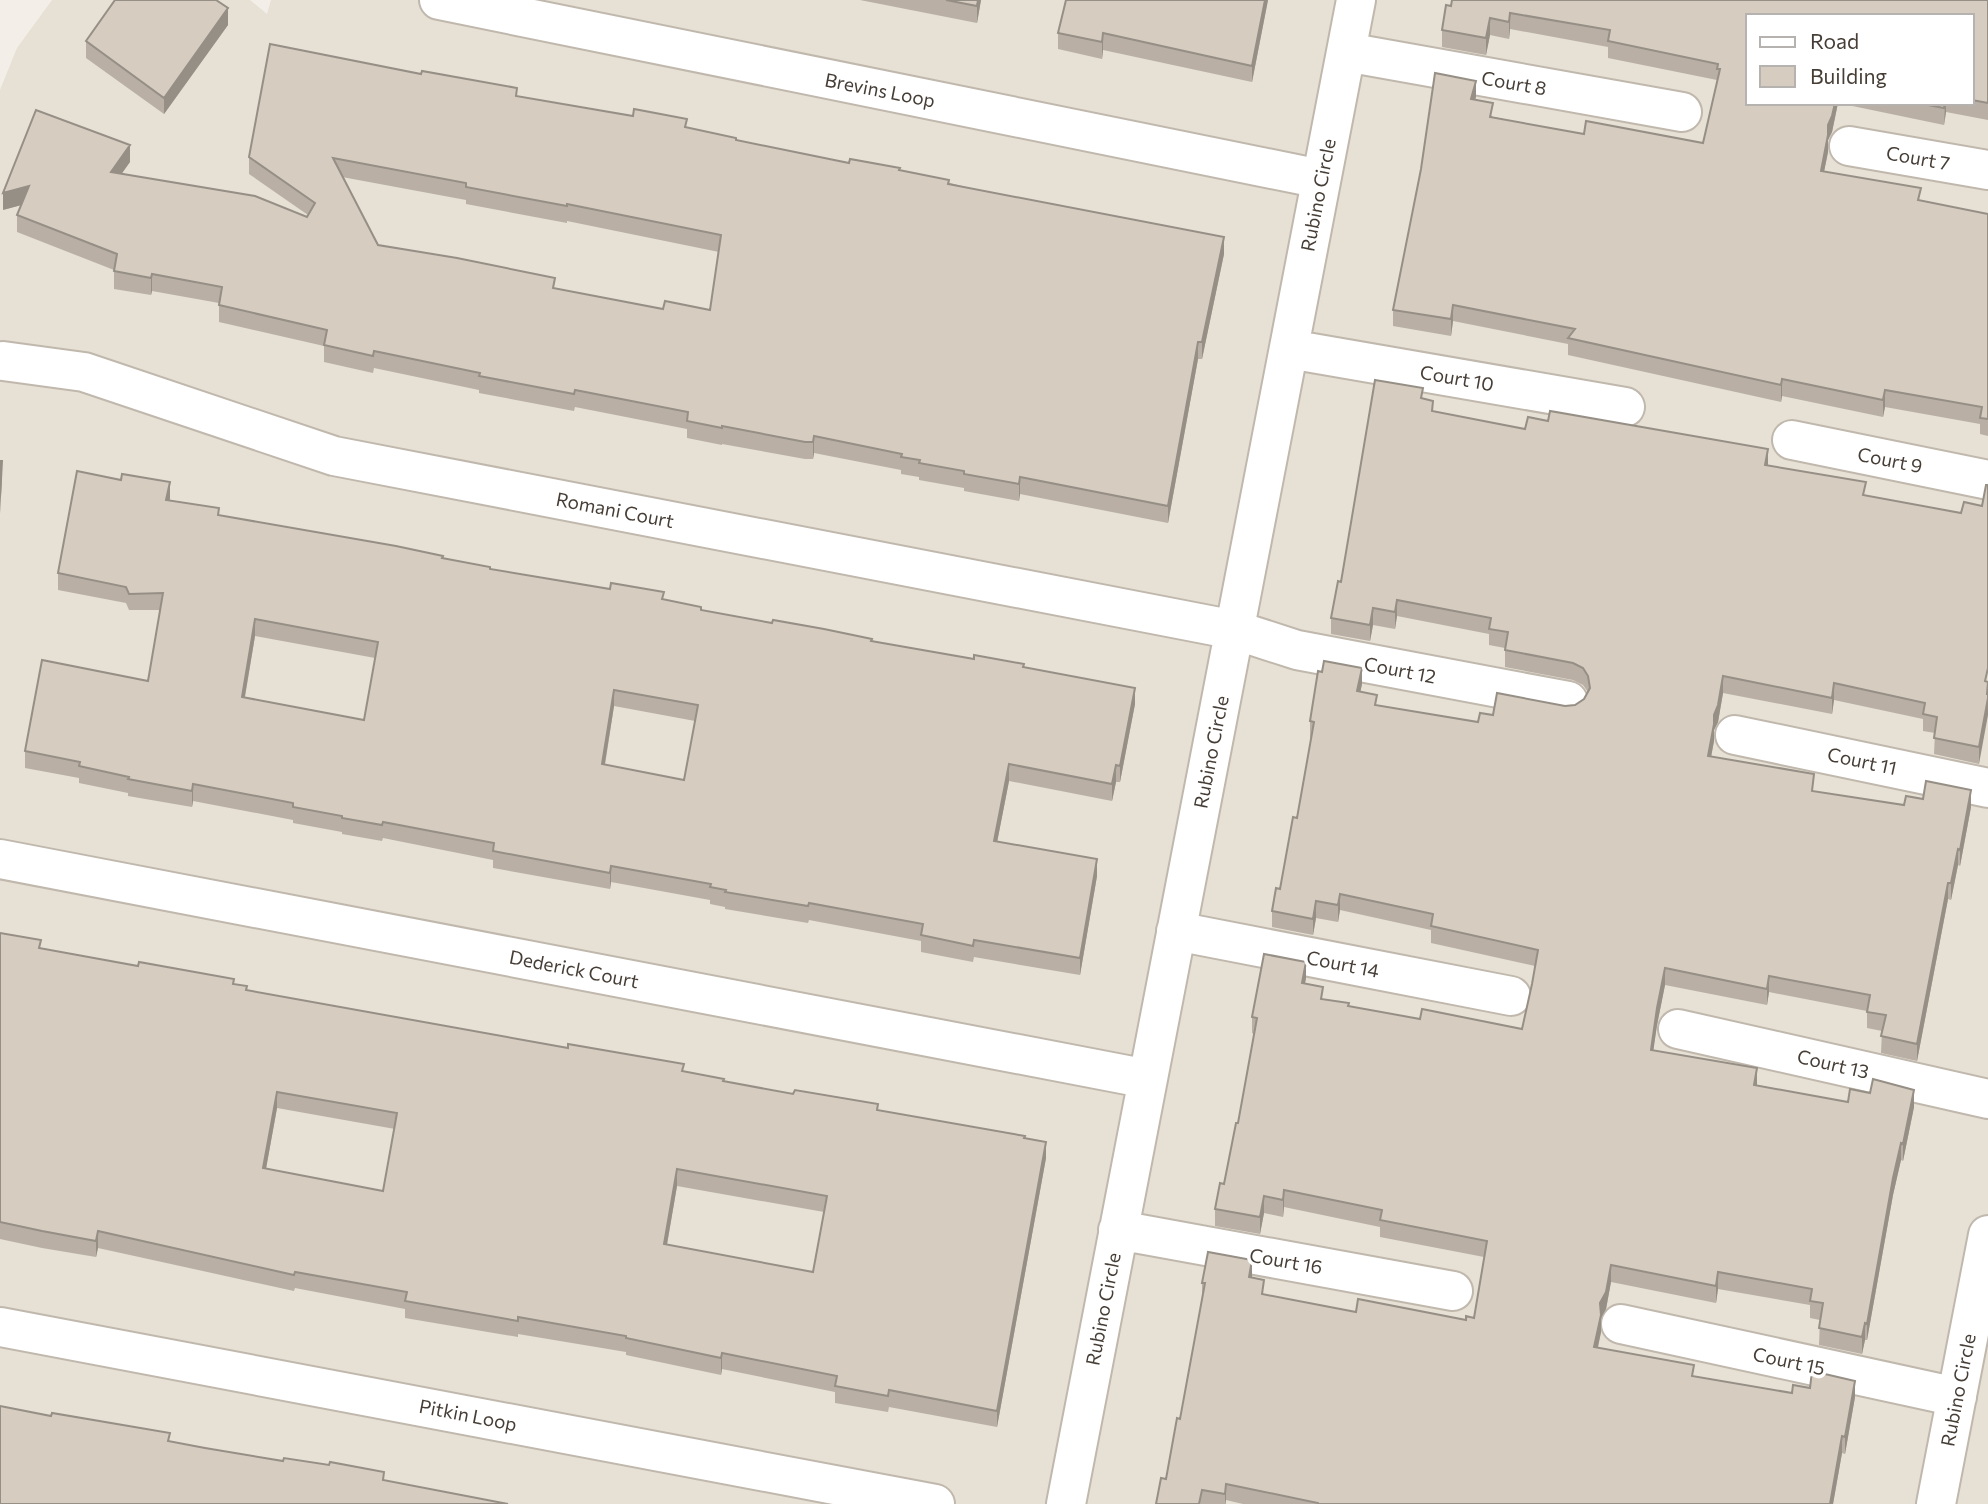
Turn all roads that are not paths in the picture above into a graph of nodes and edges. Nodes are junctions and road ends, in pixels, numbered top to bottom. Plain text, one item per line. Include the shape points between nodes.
1 (439, 0) edge
2 (1356, 0) edge
3 (1346, 52) junction
4 (1682, 112) dead end
5 (1849, 146) dead end
6 (1988, 170) edge
7 (1321, 179) junction
8 (1289, 349) junction
9 (4, 361) dead end
10 (1625, 407) dead end
11 (1792, 440) dead end
12 (1988, 480) edge
13 (1234, 630) junction
14 (1568, 701) dead end
15 (1735, 735) dead end
16 (1988, 788) edge
17 (0, 859) edge
18 (1176, 931) junction
19 (1511, 996) dead end
20 (1678, 1029) dead end
21 (1147, 1079) junction
22 (1988, 1099) edge
23 (1118, 1230) junction
24 (1988, 1235) edge
25 (1454, 1291) dead end
26 (1982, 1301) edge
27 (1621, 1324) dead end
28 (0, 1327) edge
29 (1957, 1397) junction
30 (935, 1504) edge
31 (1066, 1504) edge
32 (1936, 1504) edge

1 - 7 street, Brevins Loop
2 - 3 street, Rubino Circle
3 - 4 street, Court 8
3 - 7 street, Rubino Circle
5 - 6 street, Court 7
7 - 8 street, Rubino Circle
8 - 10 street, Court 10
8 - 13 street, Rubino Circle
9 - 13 street, Romani Court via 84,372 334,456
11 - 12 street, Court 9
13 - 14 street, Court 12 via 1297,650
13 - 18 street, Rubino Circle
15 - 16 street, Court 11
17 - 21 street, Dederick Court
18 - 19 street, Court 14
18 - 21 street, Rubino Circle
20 - 22 street, Court 13
21 - 23 street, Rubino Circle
23 - 25 street, Court 16
23 - 31 street, Rubino Circle
24 - 26 street, Rubino Circle
26 - 29 street, Rubino Circle
27 - 29 street, Court 15
28 - 30 street, Pitkin Loop
29 - 32 street, Rubino Circle

